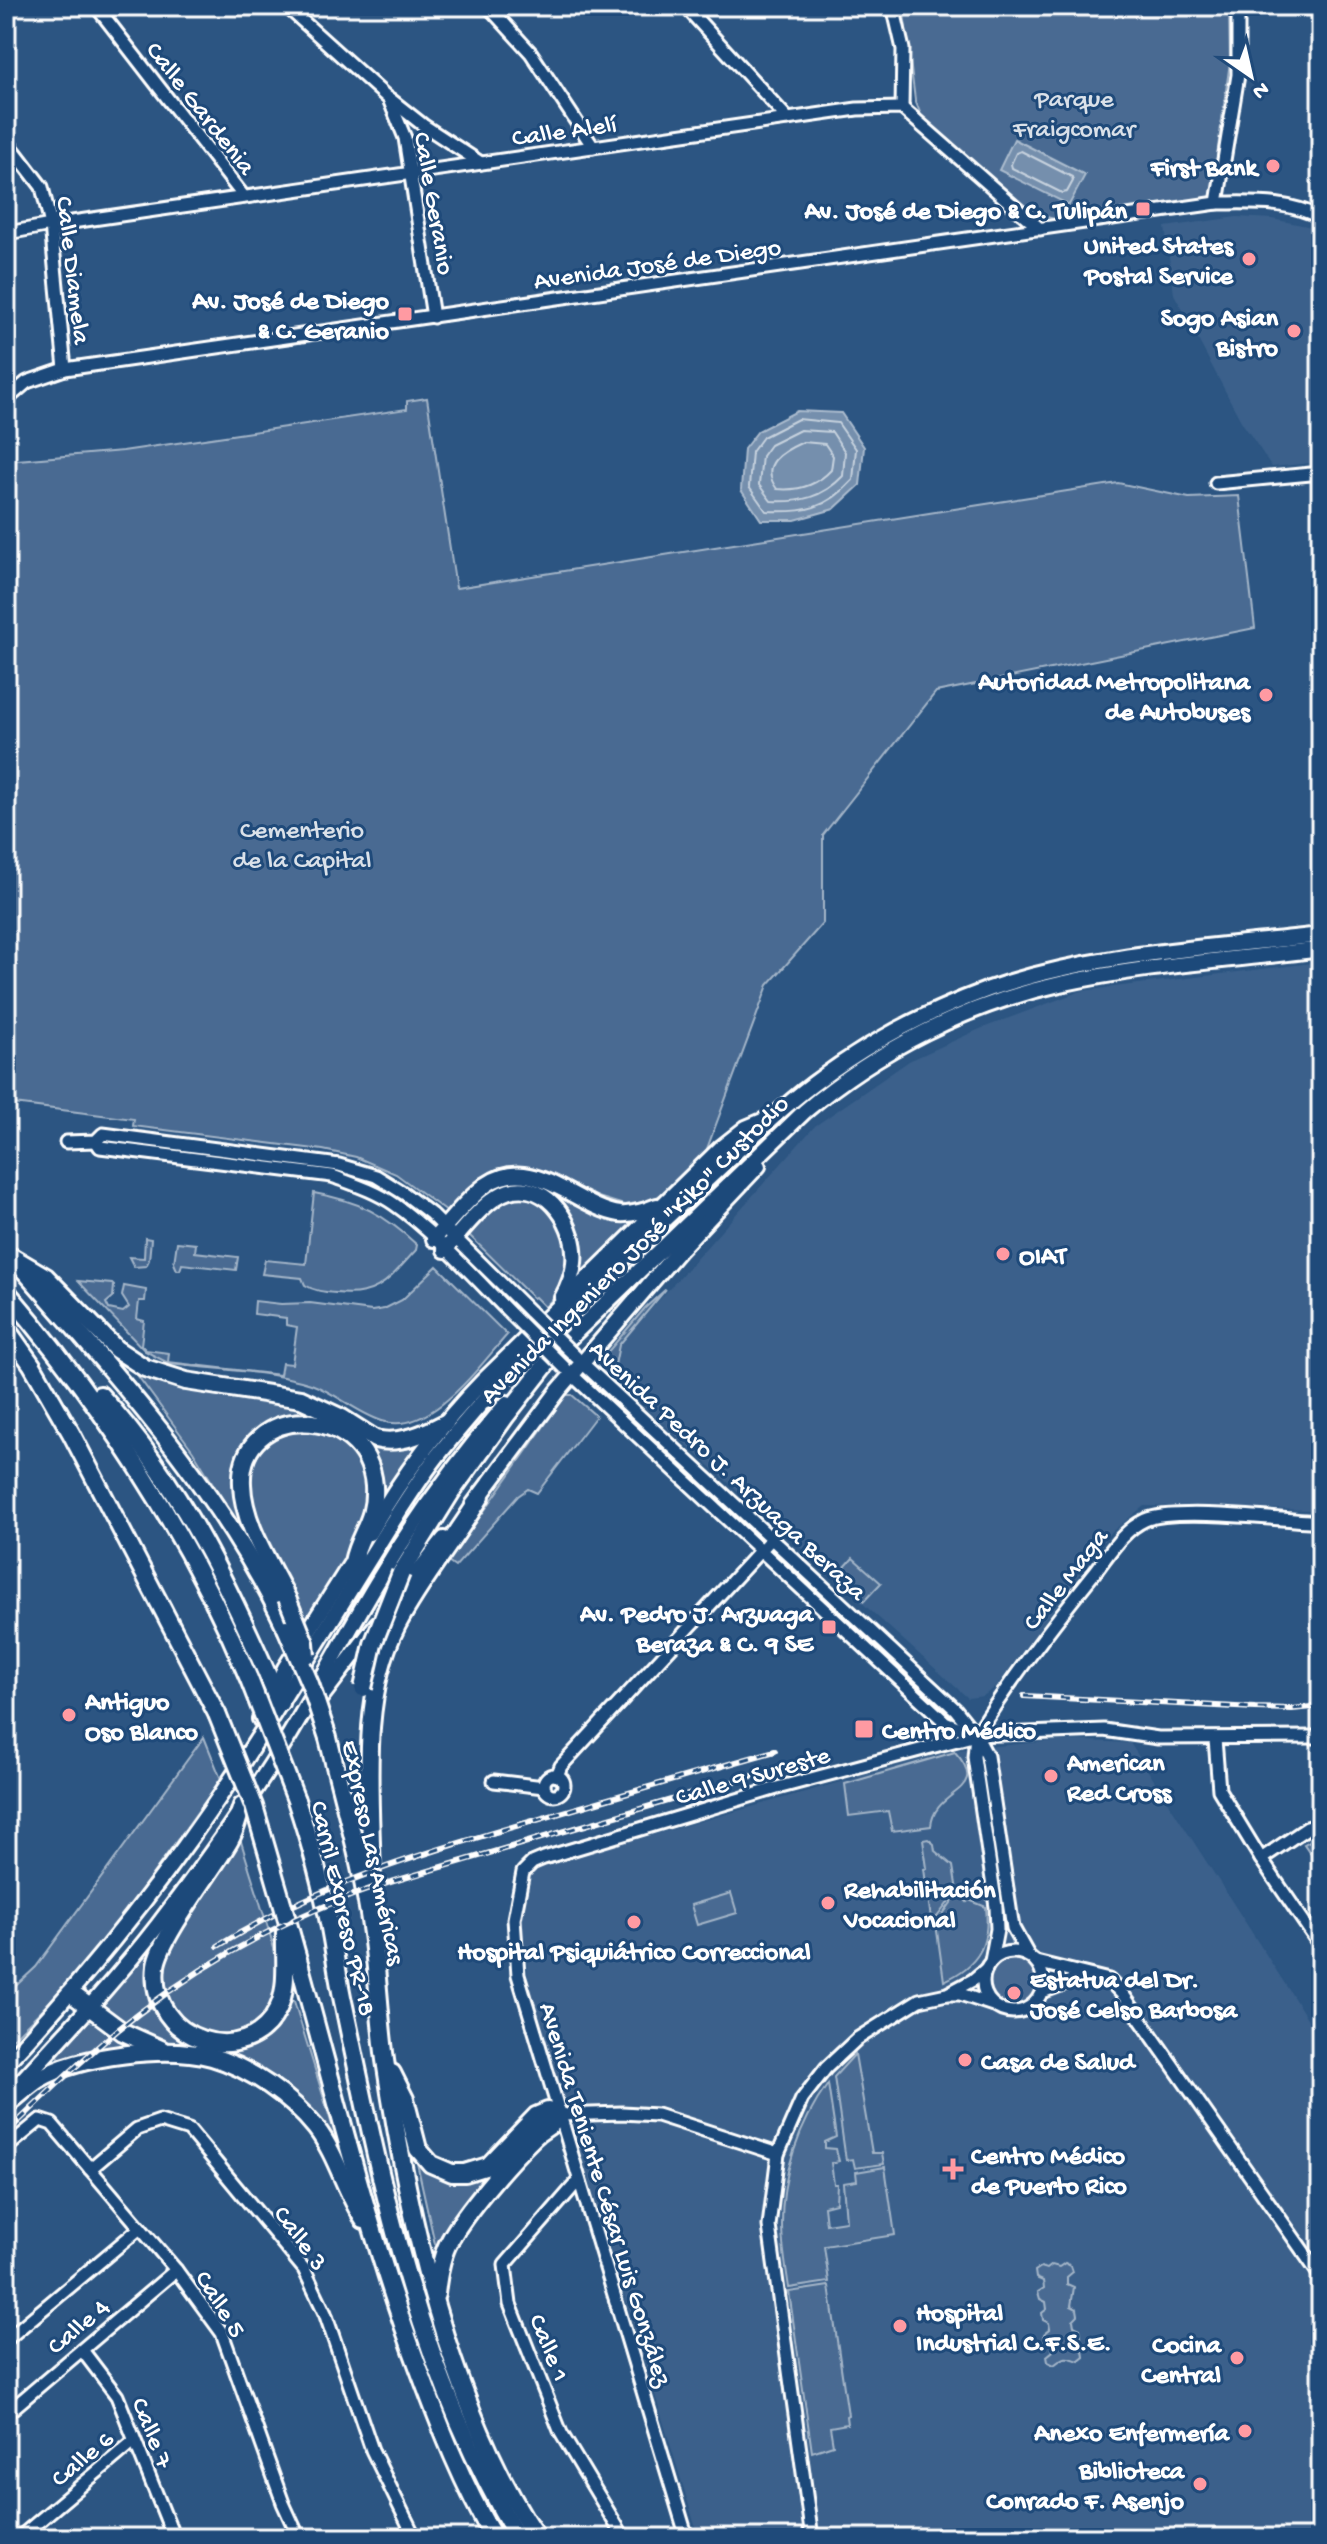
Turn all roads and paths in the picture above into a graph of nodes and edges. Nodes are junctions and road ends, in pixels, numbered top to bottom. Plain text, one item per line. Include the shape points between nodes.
1 (96, 6) edge
2 (286, 6) edge
3 (488, 6) edge
4 (685, 6) edge
5 (893, 6) edge
6 (1238, 6) edge
7 (389, 99) junction
8 (902, 108) junction
9 (788, 119) junction
10 (6, 140) edge
11 (593, 147) junction
12 (481, 163) junction
13 (411, 173) junction
14 (244, 197) junction
15 (1217, 203) junction
16 (1321, 218) edge
17 (51, 225) junction
18 (1040, 229) junction
19 (6, 236) edge
20 (433, 317) junction
21 (65, 369) junction
22 (6, 400) edge
23 (1321, 473) edge
24 (1216, 483) dead end
25 (1321, 935) edge
26 (1321, 949) edge
27 (777, 1115) junction
28 (783, 1134) junction
29 (66, 1142) dead end
30 (664, 1203) junction
31 (445, 1238) junction
32 (9, 1253) edge
33 (6, 1291) edge
34 (547, 1317) junction
35 (6, 1328) edge
36 (54, 1349) junction
37 (558, 1349) junction
38 (579, 1360) junction
39 (569, 1372) junction
40 (445, 1423) junction
41 (481, 1496) junction
42 (1321, 1522) edge
43 (772, 1538) junction
44 (760, 1550) junction
45 (353, 1562) junction
46 (307, 1677) junction
47 (277, 1696) junction
48 (976, 1735) junction
49 (288, 1736) junction
50 (1321, 1737) edge
51 (1215, 1739) junction
52 (557, 1776) junction
53 (494, 1781) dead end
54 (544, 1787) junction
55 (242, 1806) junction
56 (1321, 1824) edge
57 (1261, 1859) junction
58 (372, 1862) junction
59 (532, 1863) joint
60 (285, 1913) junction
61 (371, 1926) junction
62 (1320, 1943) edge
63 (1032, 1958) junction
64 (988, 1965) junction
65 (1085, 1976) junction
66 (1042, 1992) junction
67 (72, 1994) junction
68 (947, 1994) junction
69 (993, 2005) junction
70 (90, 2007) junction
71 (166, 2051) junction
72 (385, 2057) junction
73 (6, 2063) edge
74 (6, 2099) edge
75 (6, 2105) edge
76 (560, 2115) junction
77 (6, 2148) edge
78 (778, 2154) junction
79 (90, 2169) junction
80 (579, 2180) junction
81 (140, 2228) junction
82 (373, 2232) junction
83 (176, 2270) junction
84 (1321, 2277) edge
85 (435, 2303) junction
86 (6, 2340) edge
87 (82, 2350) junction
88 (6, 2414) edge
89 (134, 2441) junction
90 (19, 2538) edge
91 (174, 2538) edge
92 (299, 2538) edge
93 (415, 2538) edge
94 (494, 2538) edge
95 (518, 2538) edge
96 (537, 2538) edge
97 (624, 2538) edge
98 (687, 2538) edge
99 (812, 2538) edge

1 - 14 street, Calle Gardenia
2 - 7 street, Calle Geranio
3 - 11 street via 531,53
4 - 9 street
5 - 8 street via 903,49
6 - 15 street via 1238,75
7 - 12 street, Calle Geranio
7 - 13 street, Calle Geranio via 405,138
8 - 9 street, Calle Alelí
8 - 18 street
9 - 11 street, Calle Alelí
10 - 17 street, Calle Diamela via 42,187
11 - 12 street, Calle Alelí
12 - 13 street, Calle Alelí
13 - 14 street, Calle Alelí
13 - 20 street, Calle Geranio
14 - 17 street, Calle Alelí
15 - 16 street, Avenida José de Diego via 1271,202
15 - 18 street, Avenida José de Diego
17 - 19 street
17 - 21 street, Calle Diamela
18 - 20 street, Avenida José de Diego
20 - 21 street, Avenida José de Diego
21 - 22 street, Avenida José de Diego via 27,382
23 - 24 street
25 - 27 main road, Avenida Ingeniero José "Kiko" Custodio via 1098,962 987,990 890,1034 810,1086
26 - 28 main road, Avenida Ingeniero José "Kiko" Custodio via 1089,979 1019,995 958,1017 886,1053 824,1094
27 - 30 main road via 746,1128
27 - 47 main road, Avenida Ingeniero José "Kiko" Custodio via 543,1337 468,1419 408,1496
28 - 37 main road, Avenida Ingeniero José "Kiko" Custodio
28 - 38 main road via 747,1180
29 - 31 street, Avenida Pedro J. Arzuaga Beraza via 96,1141 103,1134 339,1165 376,1176 405,1194
30 - 31 main road via 621,1214 543,1179 508,1175 488,1184
30 - 34 main road
31 - 34 main road via 510,1191 532,1191 549,1200 567,1223 575,1261 571,1281
31 - 38 street, Avenida Pedro J. Arzuaga Beraza, bridge
31 - 39 street, Avenida Pedro J. Arzuaga Beraza, bridge
32 - 40 highway via 46,1277 116,1349 145,1368 186,1381 301,1399 385,1441
32 - 46 highway, Expreso Las Américas, bridge via 183,1458 250,1558
33 - 36 highway, Carril Expreso PR-18
34 - 40 main road
35 - 60 highway, bridge via 71,1433 217,1714 254,1806
36 - 47 highway via 122,1419 166,1478 226,1584
36 - 95 highway, Carril Expreso PR-18, bridge via 106,1418 164,1510 249,1679 296,1800 320,1884 367,2116 409,2283 458,2425
37 - 49 main road, Avenida Ingeniero José "Kiko" Custodio via 462,1456 419,1517
37 - 58 highway, bridge via 452,1491 401,1573 373,1644 363,1688 361,1760
38 - 39 main road
38 - 43 street, Avenida Pedro J. Arzuaga Beraza
39 - 41 main road
39 - 44 street, Avenida Pedro J. Arzuaga Beraza
40 - 45 main road via 388,1500
41 - 49 main road
41 - 58 highway via 397,1626 377,1684 370,1744
42 - 48 street, Calle Maga via 1161,1516 1145,1520 1129,1530 1070,1603
43 - 44 street
43 - 48 street, Avenida Pedro J. Arzuaga Beraza via 956,1710
44 - 48 street, Avenida Pedro J. Arzuaga Beraza via 945,1722
44 - 52 street
45 - 46 highway, bridge via 374,1499 365,1457 344,1433 323,1424 291,1423 269,1432 248,1454 242,1487 249,1519 305,1643
45 - 47 main road via 285,1668
46 - 61 highway, Expreso Las Américas, bridge via 328,1738
47 - 67 main road, Avenida Ingeniero José "Kiko" Custodio via 246,1756
48 - 51 street, Calle 9 Sureste via 1104,1730
48 - 59 street, Calle 9 Sureste via 777,1788
48 - 63 street, Avenida Pedro J. Arzuaga Beraza via 987,1756 1013,1928
48 - 64 street via 974,1757 996,1907
49 - 55 main road, Avenida Ingeniero José "Kiko" Custodio
50 - 51 street, Calle 9 Sureste
51 - 57 street via 1219,1790
52 - 54 street via 547,1777
52 - 54 street via 564,1783 560,1793 549,1794
53 - 54 street
55 - 60 highway via 233,1837 157,1962 157,1990 172,2022 208,2041 239,2040 264,2027 283,1993
55 - 70 main road, Avenida Ingeniero José "Kiko" Custodio via 158,1926
56 - 57 street
57 - 62 street
58 - 61 highway
59 - 76 street, Avenida Teniente César Luis González via 523,1872 514,1919 518,1975
60 - 82 highway
61 - 72 highway, Expreso Las Américas
63 - 64 street via 1012,1952
63 - 65 street
63 - 66 street via 1043,1973
64 - 68 street
64 - 69 street via 983,1988
65 - 66 street
65 - 84 street via 1109,1980 1124,1996
66 - 69 street via 1024,2011 1005,2012
67 - 70 highway
67 - 73 main road, Avenida Ingeniero José "Kiko" Custodio
68 - 69 street
68 - 78 street via 919,2000 857,2039 826,2068 802,2099
70 - 71 highway via 123,2032
70 - 74 main road, Avenida Ingeniero José "Kiko" Custodio
71 - 75 highway via 100,2058 59,2071 39,2079
71 - 82 highway via 211,2057 287,2100 319,2132
72 - 76 highway via 405,2099 418,2149 443,2171 465,2173 488,2166 536,2116 548,2111
72 - 85 highway, Expreso Las Américas via 403,2172
76 - 78 street via 657,2115
76 - 80 street, Avenida Teniente César Luis González
76 - 85 highway via 552,2127 535,2135 450,2239
77 - 79 street, Calle 5 via 40,2120 52,2124
78 - 99 street via 769,2226
79 - 81 street, Calle 5
79 - 93 street, Calle 3 via 137,2129 160,2121 189,2130 304,2269 325,2313 372,2450
80 - 97 street, Calle 1 via 505,2265 510,2304 561,2433
80 - 98 street, Avenida Teniente César Luis González
81 - 83 street, Calle 5
81 - 86 street
82 - 94 highway via 446,2444
83 - 87 street, Calle 4
83 - 92 street, Calle 5 via 222,2333
85 - 96 highway, Expreso Las Américas via 486,2440
87 - 88 street, Calle 4
87 - 89 street, Calle 7 via 117,2396
89 - 90 street, Calle 6
89 - 91 street, Calle 7

